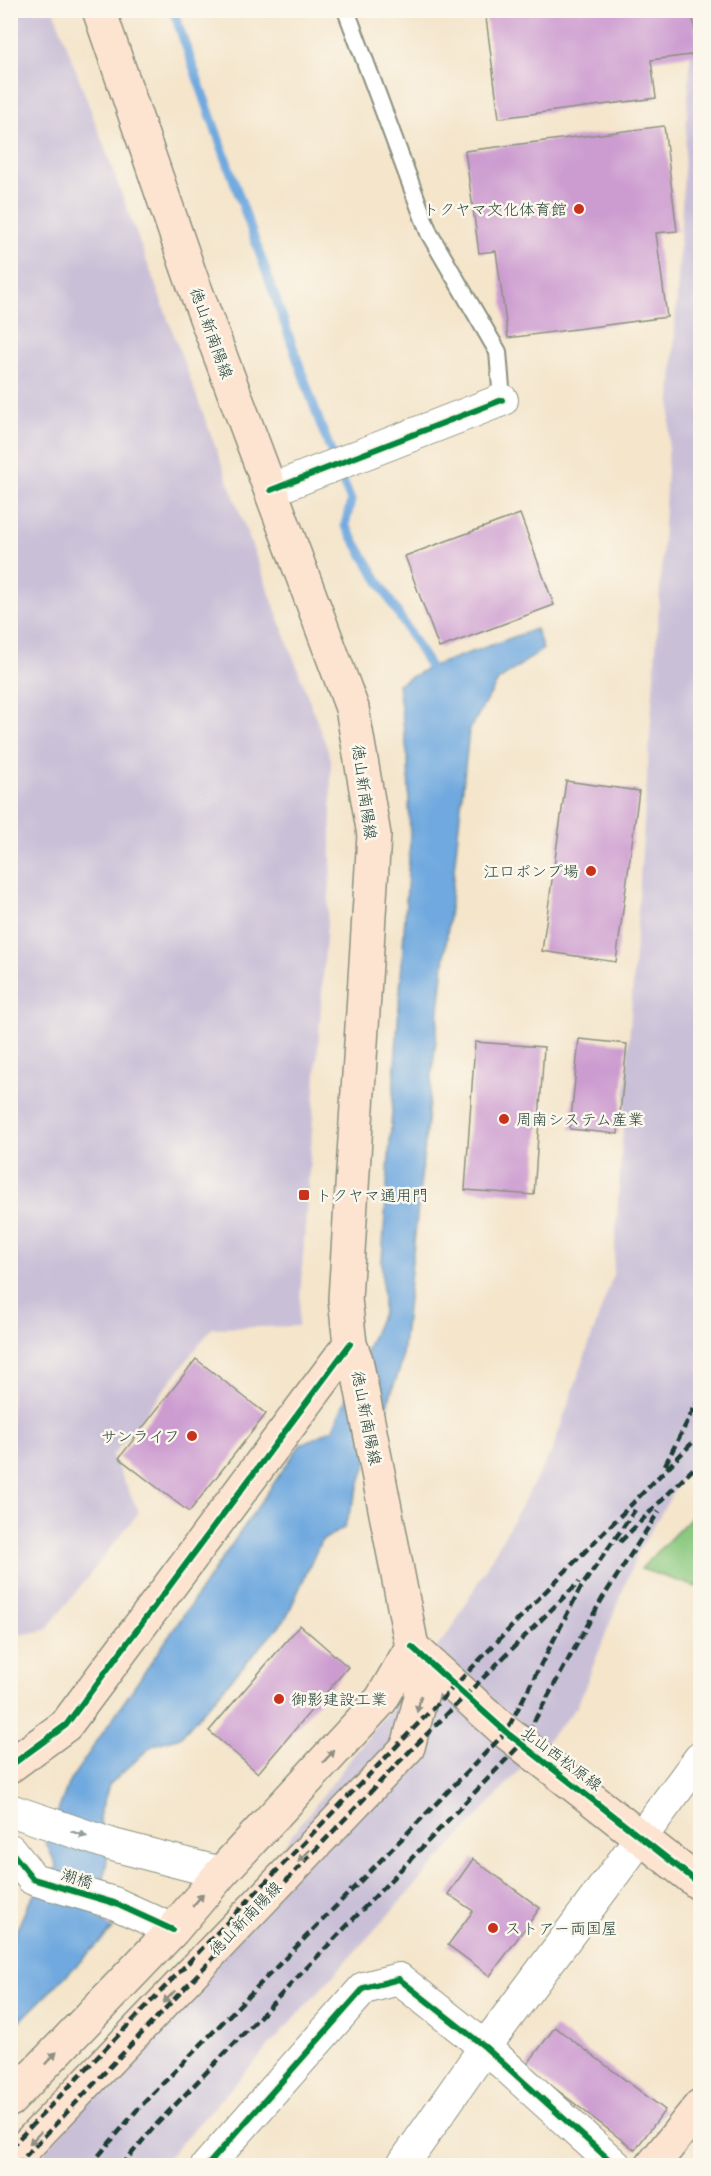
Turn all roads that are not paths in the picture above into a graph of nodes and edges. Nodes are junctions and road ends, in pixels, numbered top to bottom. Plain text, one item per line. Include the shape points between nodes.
1 (99, 10) edge
2 (346, 10) edge
3 (502, 400) joint
4 (271, 490) junction
5 (353, 1352) junction
6 (412, 1647) junction
7 (700, 1758) edge
8 (10, 1766) edge
9 (692, 1786) edge
10 (10, 1810) edge
11 (641, 1835) junction
12 (10, 1850) edge
13 (221, 1873) junction
14 (700, 1884) edge
15 (173, 1930) junction
16 (485, 2048) junction
17 (10, 2100) edge
18 (700, 2106) edge
19 (10, 2163) edge
20 (207, 2166) edge
21 (402, 2166) edge
22 (616, 2166) edge
23 (652, 2166) edge

1 - 4 main road, 徳山新南陽線 via 190,274
2 - 3 lane via 429,233 498,352
3 - 4 street
4 - 5 main road, 徳山新南陽線 via 352,708 374,834 345,1299
5 - 6 main road, 徳山新南陽線
5 - 8 main road via 66,1725
6 - 11 main road, 北山西松原線 via 506,1732
13 -> 6 main road via 381,1700
6 -> 19 main road, 徳山新南陽線 via 423,1689 408,1747
7 - 9 street
9 - 11 street
10 -> 13 street via 113,1845
11 - 14 main road, 北山西松原線
11 - 16 street
12 - 15 street, 潮橋 via 33,1879 114,1903
15 -> 13 main road
17 -> 15 main road
16 - 20 street via 399,1979 364,1988
16 - 21 street
16 - 22 street
18 - 23 main road

